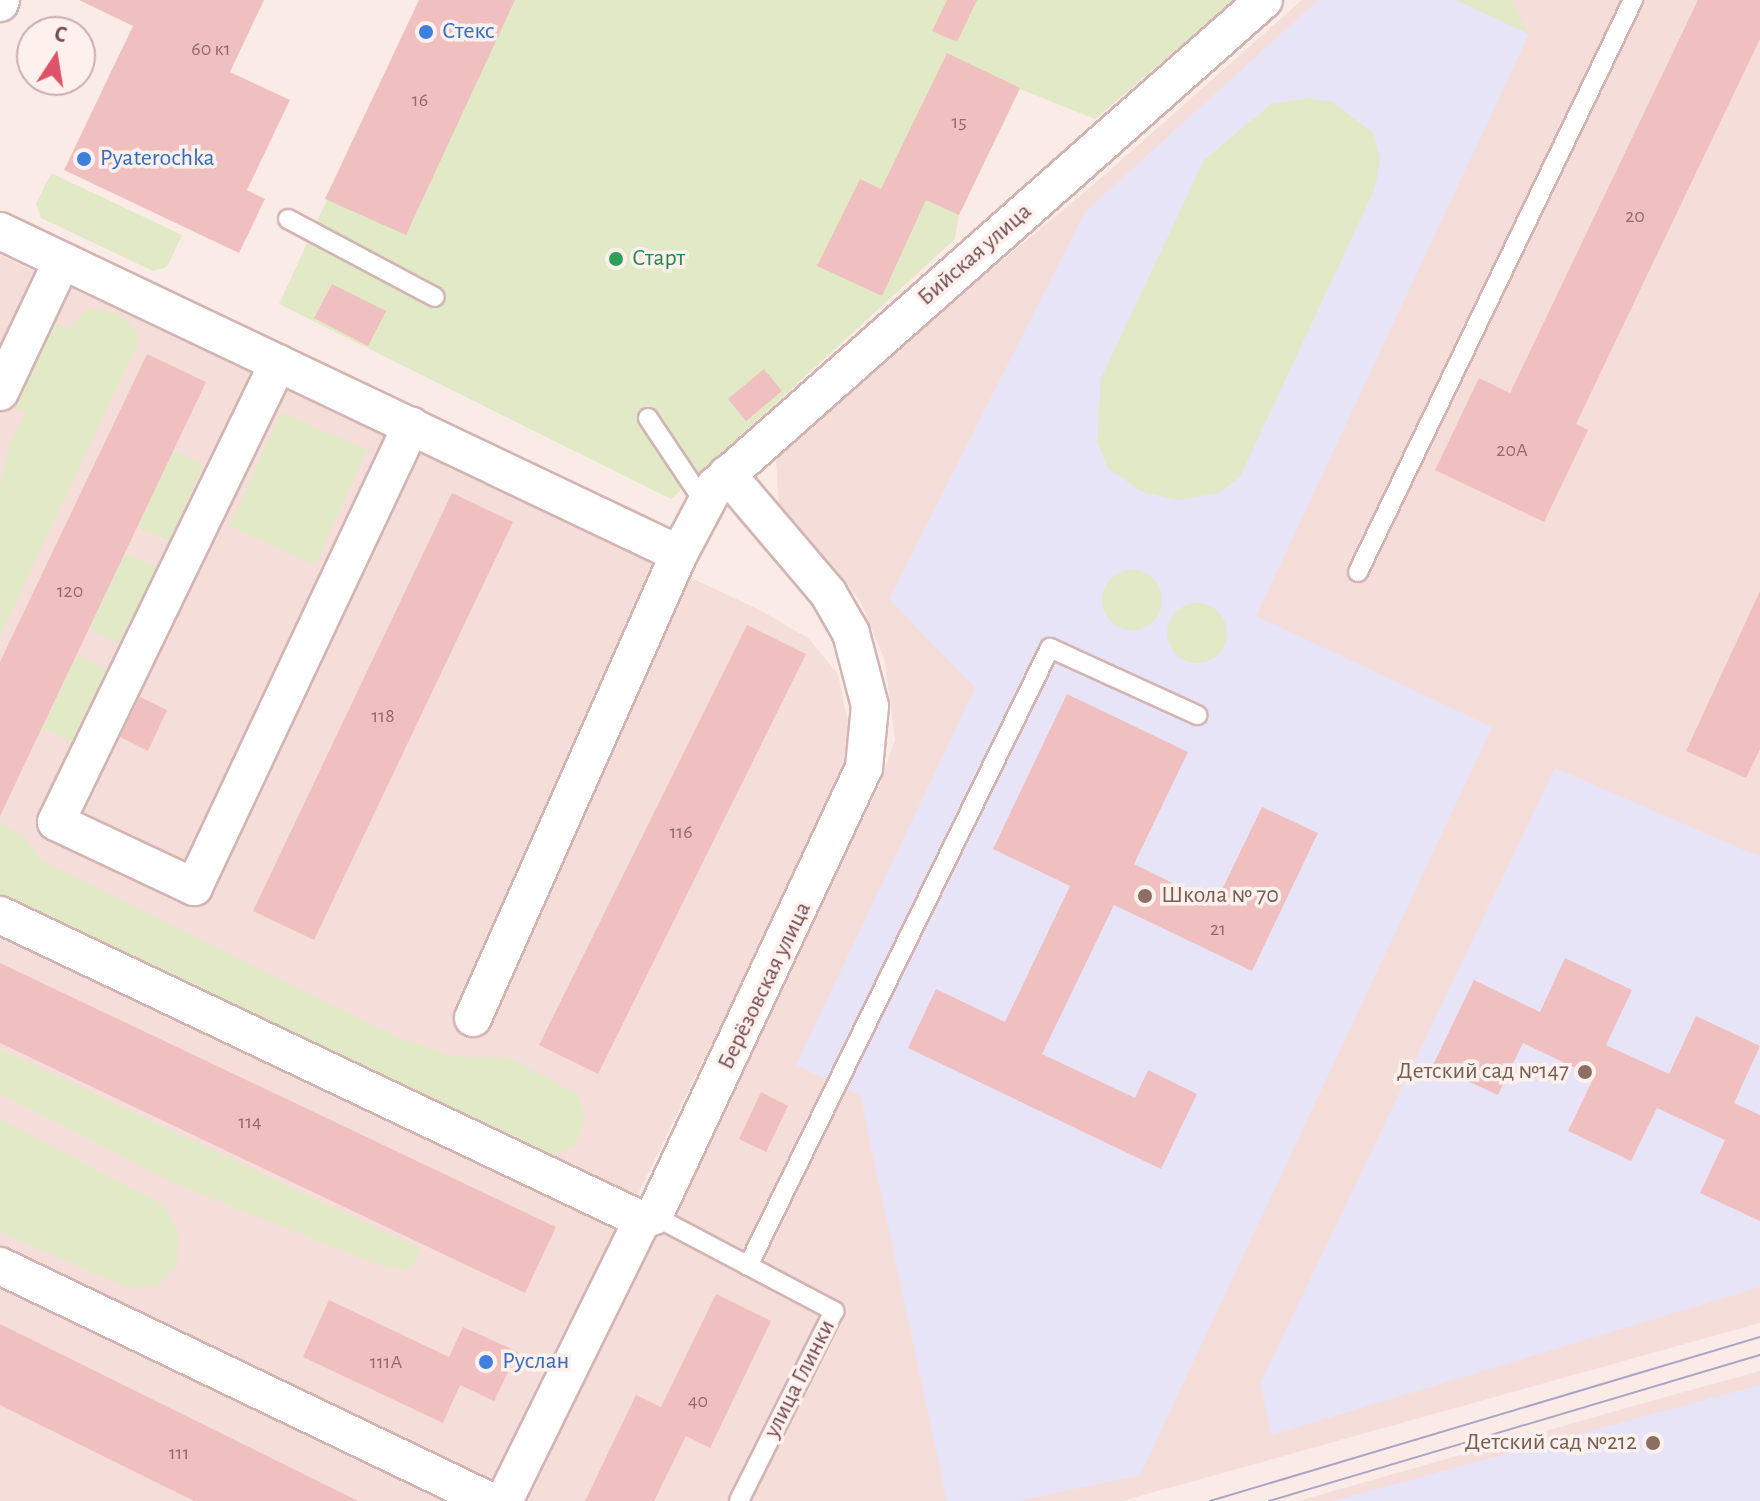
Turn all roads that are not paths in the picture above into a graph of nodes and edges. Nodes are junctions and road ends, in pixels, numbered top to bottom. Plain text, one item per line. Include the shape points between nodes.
1 (1264, 0) edge
2 (1633, 0) edge
3 (288, 219) dead end
4 (0, 231) edge
5 (62, 261) junction
6 (435, 297) dead end
7 (278, 363) junction
8 (0, 392) edge
9 (648, 418) dead end
10 (411, 426) junction
11 (727, 474) junction
12 (699, 511) junction
13 (679, 554) junction
14 (1358, 572) dead end
15 (1197, 715) dead end
16 (0, 915) edge
17 (473, 1018) dead end
18 (648, 1218) junction
19 (0, 1266) edge
20 (748, 1266) junction
21 (490, 1501) edge
22 (504, 1501) edge
23 (739, 1501) edge

1 - 11 street, Бийская улица
2 - 14 lane
3 - 6 lane
4 - 5 street
5 - 7 street
5 - 8 street
7 - 10 street
7 - 10 street via 56,822 194,887
9 - 12 lane
10 - 13 street
11 - 12 street, Бийская улица
11 - 18 street, Берёзовская улица via 828,593 851,633 866,679 870,736 856,795
12 - 13 street, Бийская улица
13 - 17 street, Бийская улица
15 - 20 lane via 1050,648
16 - 18 street
18 - 20 lane, улица Глинки
18 - 22 street, Берёзовская улица
19 - 21 street
20 - 23 lane, улица Глинки via 834,1311

